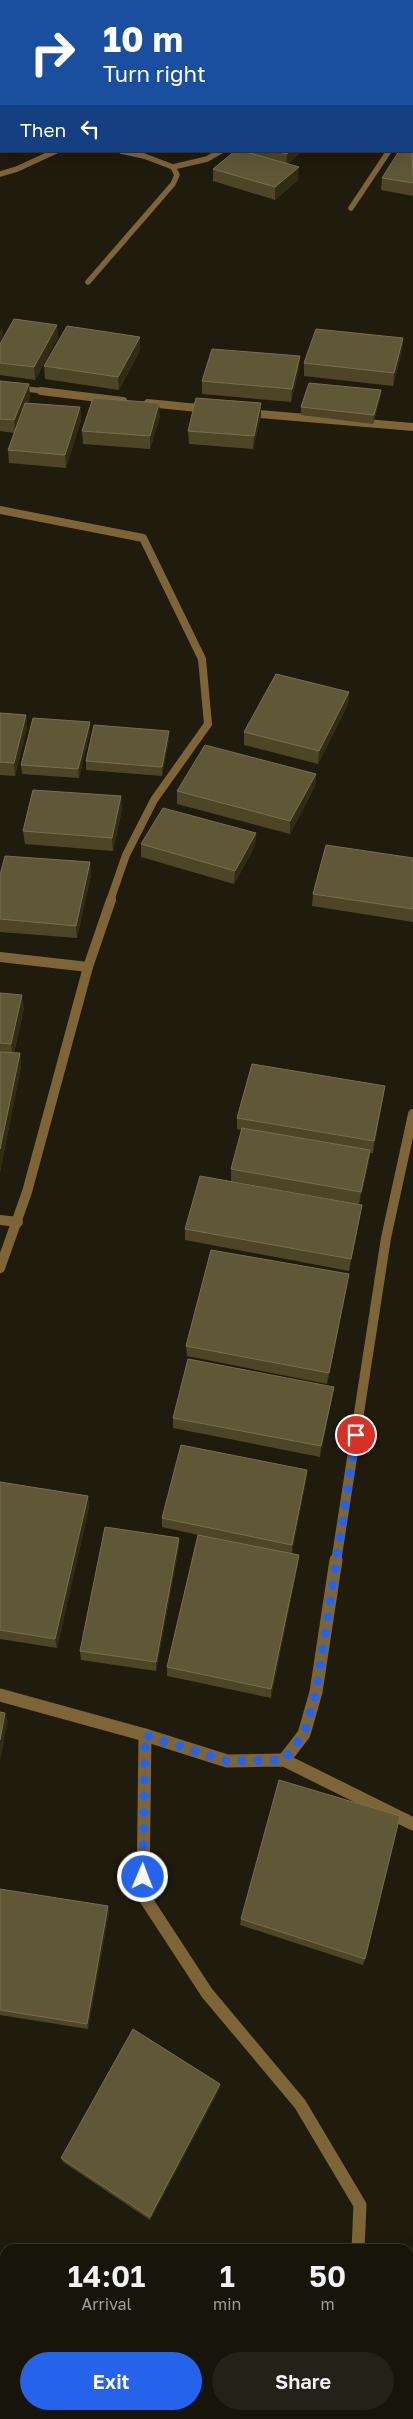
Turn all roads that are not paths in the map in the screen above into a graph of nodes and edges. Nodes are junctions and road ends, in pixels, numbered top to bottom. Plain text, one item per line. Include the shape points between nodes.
1 (54, 152) edge
2 (126, 152) edge
3 (219, 152) edge
4 (388, 152) edge
5 (173, 167) junction
6 (0, 174) edge
7 (351, 208) dead end
8 (88, 282) dead end
9 (0, 386) edge
10 (134, 402) edge
11 (144, 403) edge
12 (212, 410) edge
13 (242, 412) edge
14 (413, 427) edge
15 (0, 510) edge
16 (0, 957) edge
17 (88, 967) junction
18 (413, 1114) edge
19 (0, 1220) edge
20 (18, 1222) junction
21 (0, 1268) edge
22 (0, 1695) edge
23 (145, 1735) junction
24 (284, 1760) junction
25 (413, 1824) edge
26 (358, 2244) edge

1 - 6 street
2 - 5 street
3 - 5 street via 206,159
4 - 7 street
5 - 8 street via 177,176 173,184
9 - 10 street
11 - 12 street
13 - 14 street
15 - 17 street via 144,538 202,659 208,724 154,800 126,855
16 - 17 street
17 - 20 street
18 - 24 street via 386,1238 316,1692 304,1734
19 - 20 street
20 - 21 street
22 - 23 street
23 - 24 street via 227,1761
23 - 26 street via 143,1895 206,1993 300,2104 360,2205
24 - 25 street

